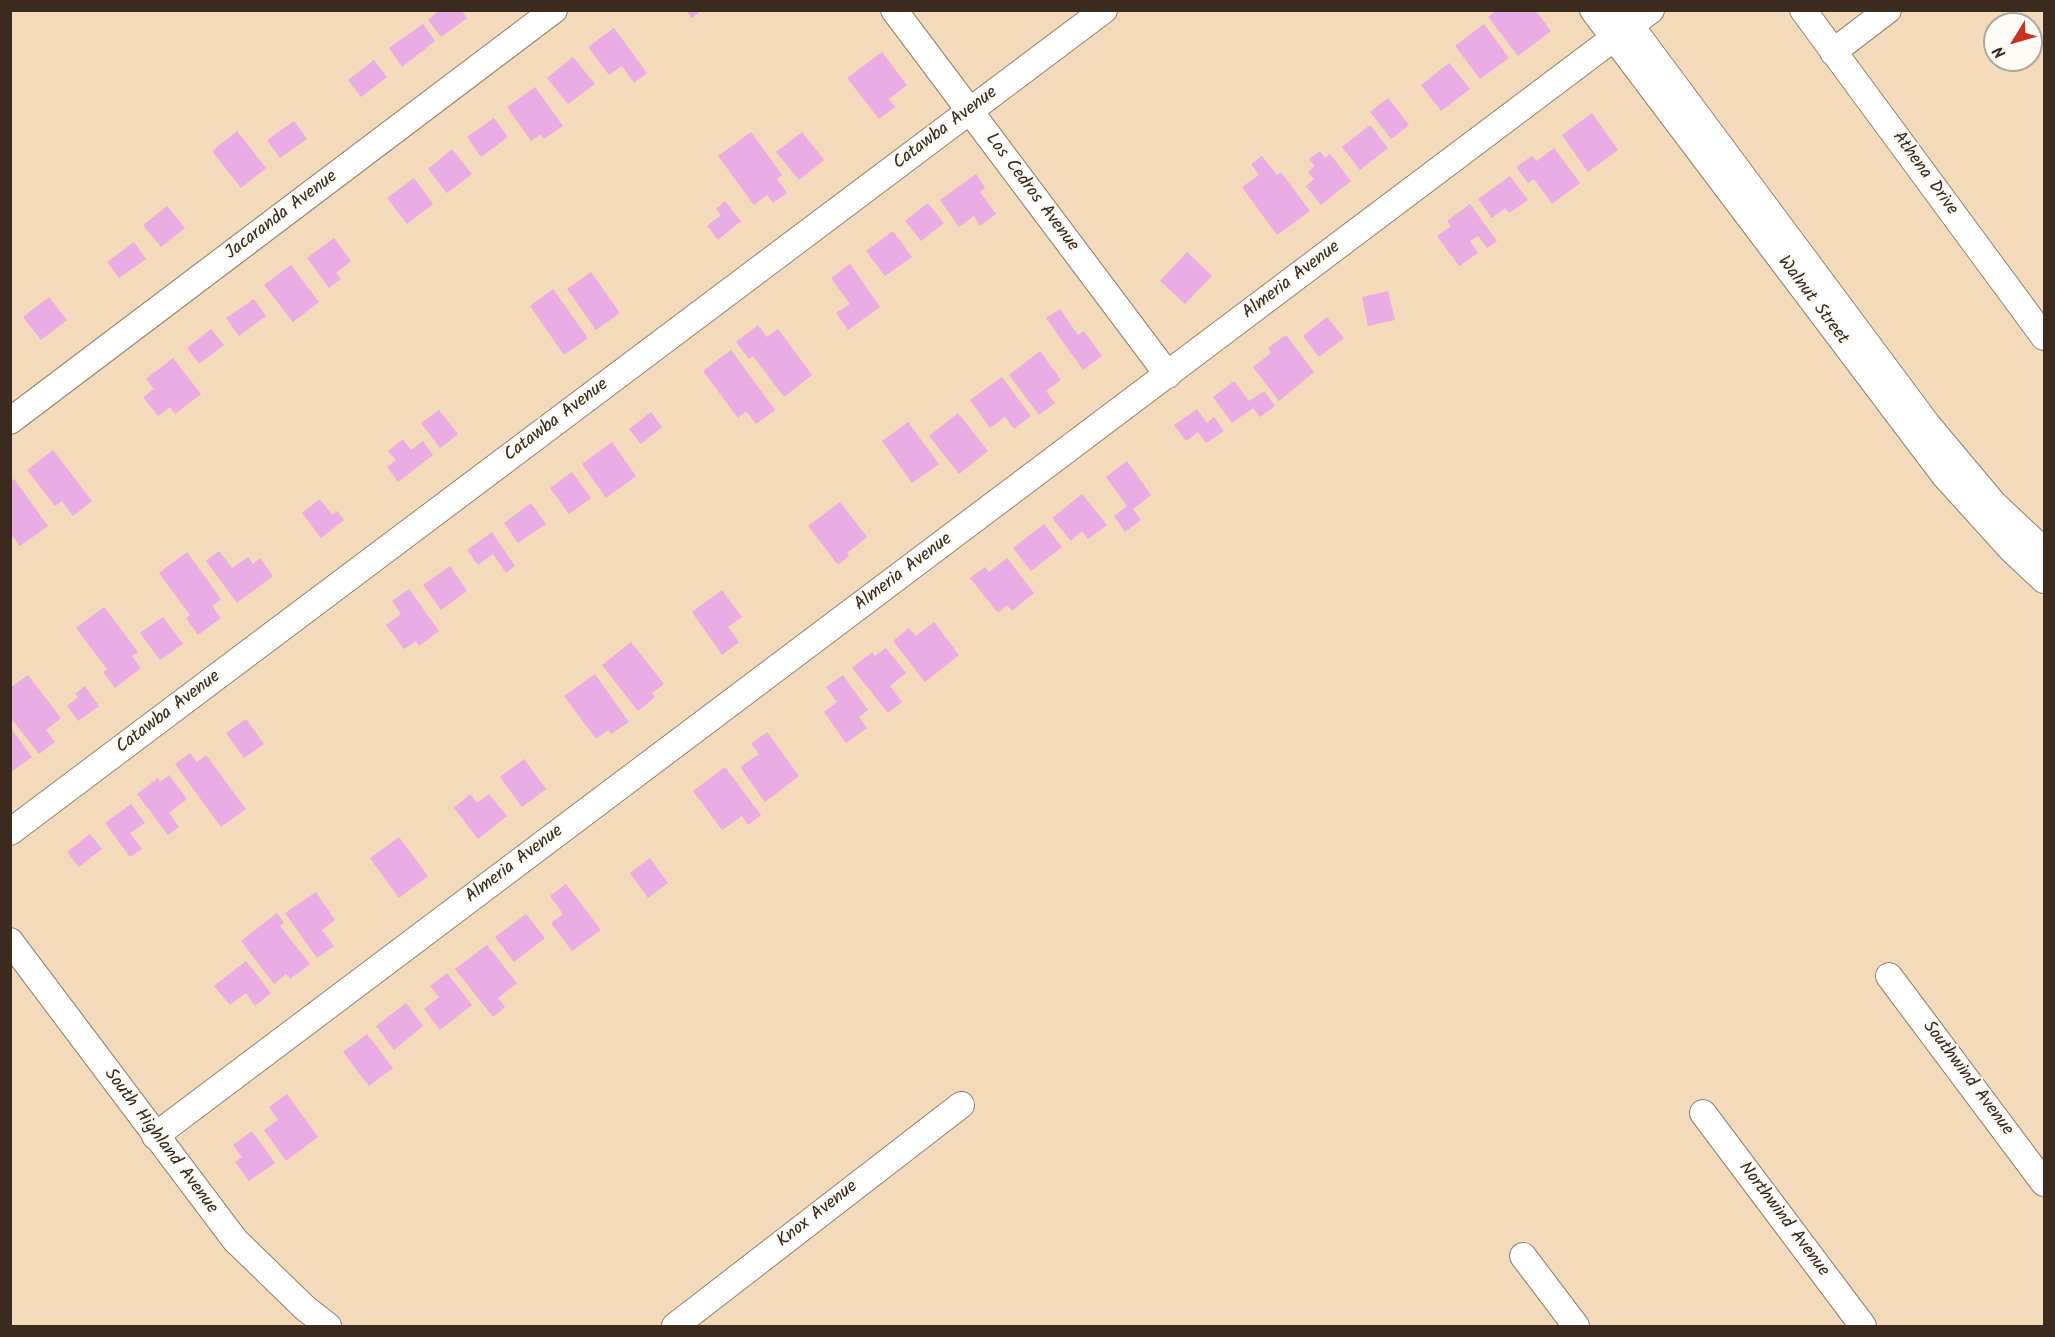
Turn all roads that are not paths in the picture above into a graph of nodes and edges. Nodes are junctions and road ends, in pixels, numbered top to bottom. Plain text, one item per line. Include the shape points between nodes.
1 (554, 10) edge
2 (894, 10) edge
3 (1104, 10) edge
4 (1593, 10) edge
5 (1651, 10) edge
6 (1803, 10) edge
7 (1888, 10) edge
8 (1621, 25) edge
9 (1833, 52) junction
10 (970, 112) junction
11 (2044, 337) edge
12 (1168, 375) junction
13 (10, 420) edge
14 (2044, 551) edge
15 (2044, 580) edge
16 (10, 832) edge
17 (10, 941) edge
18 (1889, 976) dead end
19 (960, 1105) dead end
20 (1703, 1113) dead end
21 (155, 1136) junction
22 (2044, 1183) edge
23 (1523, 1256) dead end
24 (328, 1326) edge
25 (675, 1326) edge
26 (1576, 1326) edge
27 (1863, 1326) edge

1 - 13 street, Jacaranda Avenue
2 - 10 street, Los Cedros Avenue
3 - 10 street, Catawba Avenue
4 - 8 street, Walnut Street
5 - 8 street, Almeria Avenue
6 - 9 street, Athena Drive
7 - 9 street
8 - 12 street, Almeria Avenue
8 - 14 street, Walnut Street via 1948,451 1994,504
8 - 15 street, Walnut Street via 1944,475
9 - 11 street, Athena Drive
10 - 12 street, Los Cedros Avenue
10 - 16 street, Catawba Avenue
12 - 21 street, Almeria Avenue
17 - 21 street, South Highland Avenue
18 - 22 street, Southwind Avenue
19 - 25 street, Knox Avenue
20 - 27 street, Northwind Avenue
21 - 24 street, South Highland Avenue via 235,1240
23 - 26 street

